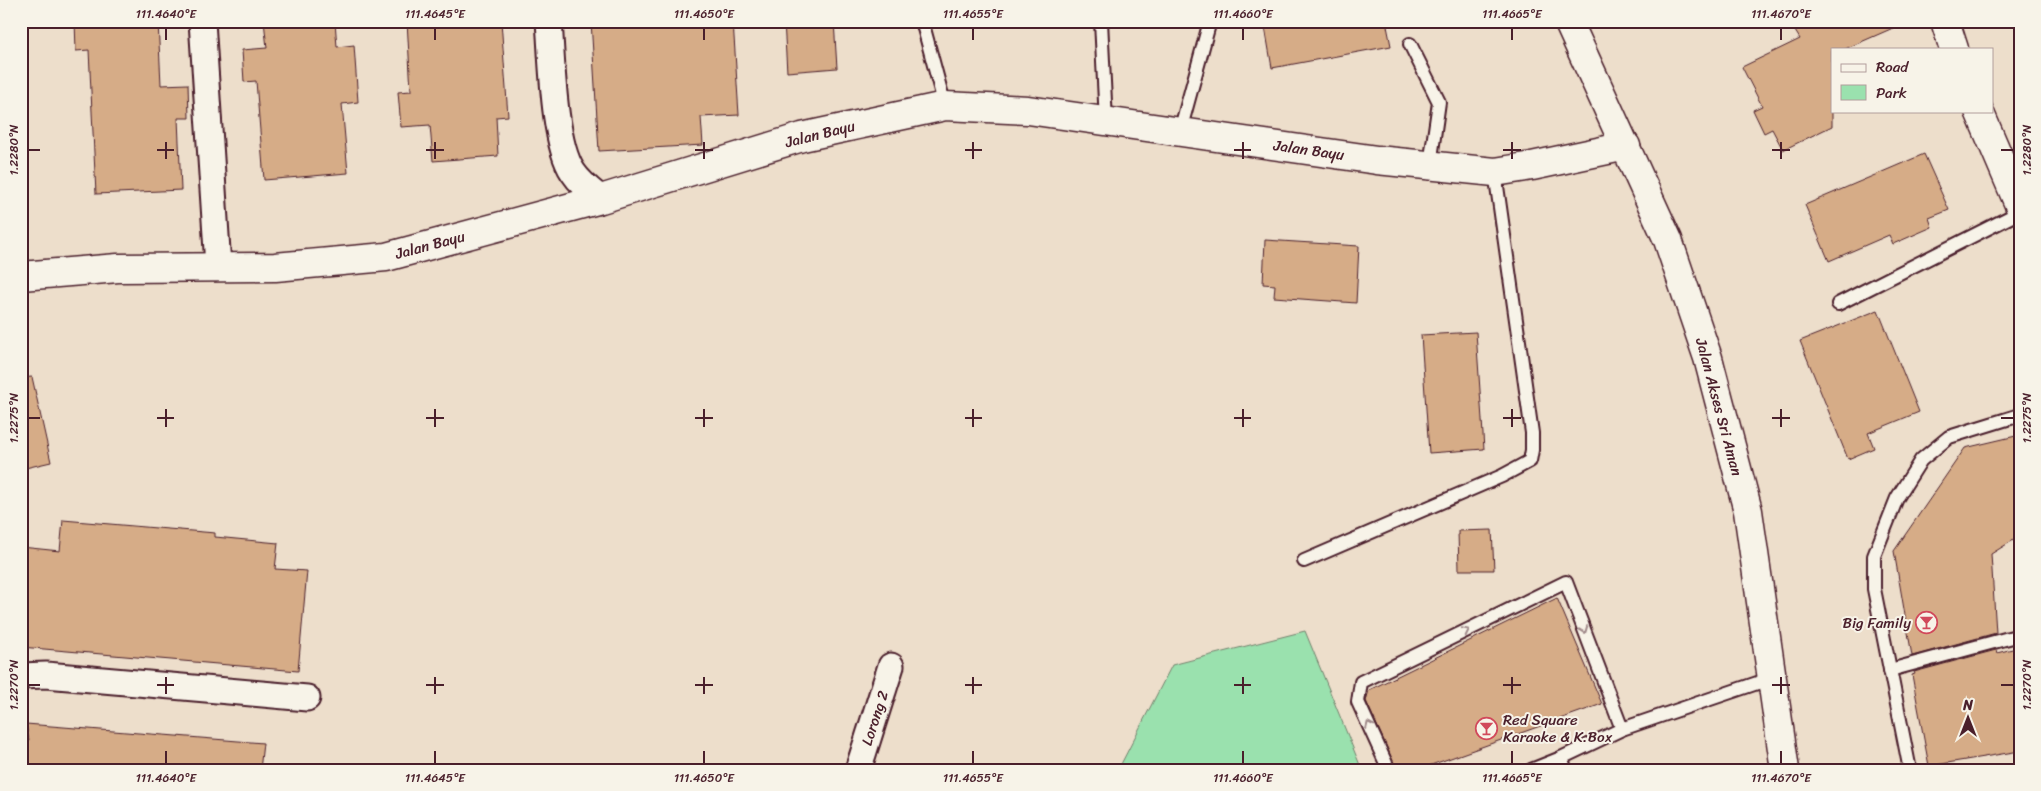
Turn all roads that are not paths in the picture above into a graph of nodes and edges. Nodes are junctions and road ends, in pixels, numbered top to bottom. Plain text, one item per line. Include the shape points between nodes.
1 (202, 21) edge
2 (549, 21) edge
3 (922, 21) edge
4 (1101, 21) edge
5 (1210, 21) edge
6 (1568, 21) edge
7 (1945, 21) edge
8 (1410, 44) dead end
9 (1954, 48) edge
10 (945, 106) junction
11 (1979, 112) edge
12 (1106, 122) junction
13 (1180, 131) junction
14 (1626, 146) junction
15 (1430, 165) junction
16 (1495, 172) junction
17 (601, 198) junction
18 (2020, 206) edge
19 (2020, 212) edge
20 (218, 266) junction
21 (21, 276) edge
22 (1838, 304) dead end
23 (2020, 415) edge
24 (1304, 561) dead end
25 (2020, 635) edge
26 (892, 666) dead end
27 (1890, 670) junction
28 (21, 676) edge
29 (1772, 678) junction
30 (307, 698) dead end
31 (1622, 729) junction
32 (1564, 764) edge
33 (858, 770) edge
34 (1389, 770) edge
35 (1531, 770) edge
36 (1785, 770) edge
37 (1910, 770) edge

1 - 20 street
2 - 17 street via 563,151 573,172
3 - 10 lane
4 - 12 lane
5 - 13 lane
6 - 14 street, Jalan Akses Sri Aman
7 - 9 street
8 - 15 lane via 1439,102
10 - 12 street, Jalan Bayu via 1028,110
10 - 17 street, Jalan Bayu via 802,137
11 - 18 street
12 - 13 street, Jalan Bayu
13 - 15 street, Jalan Bayu
14 - 16 street, Jalan Bayu
14 - 29 street, Jalan Akses Sri Aman via 1668,240 1708,358 1748,512
15 - 16 street, Jalan Bayu
16 - 24 lane via 1532,433 1530,461
17 - 20 street, Jalan Bayu via 386,257 275,267
19 - 22 lane
20 - 21 street, Jalan Bayu via 118,268
23 - 27 lane via 1949,437 1921,460 1897,498 1874,556 1874,588
25 - 27 lane
26 - 33 street, Lorong 2
27 - 37 lane
28 - 30 street via 46,675
29 - 31 lane
29 - 36 street, Jalan Akses Sri Aman
31 - 32 lane
34 -> 31 lane via 1358,702 1361,682 1566,582
32 - 35 lane

